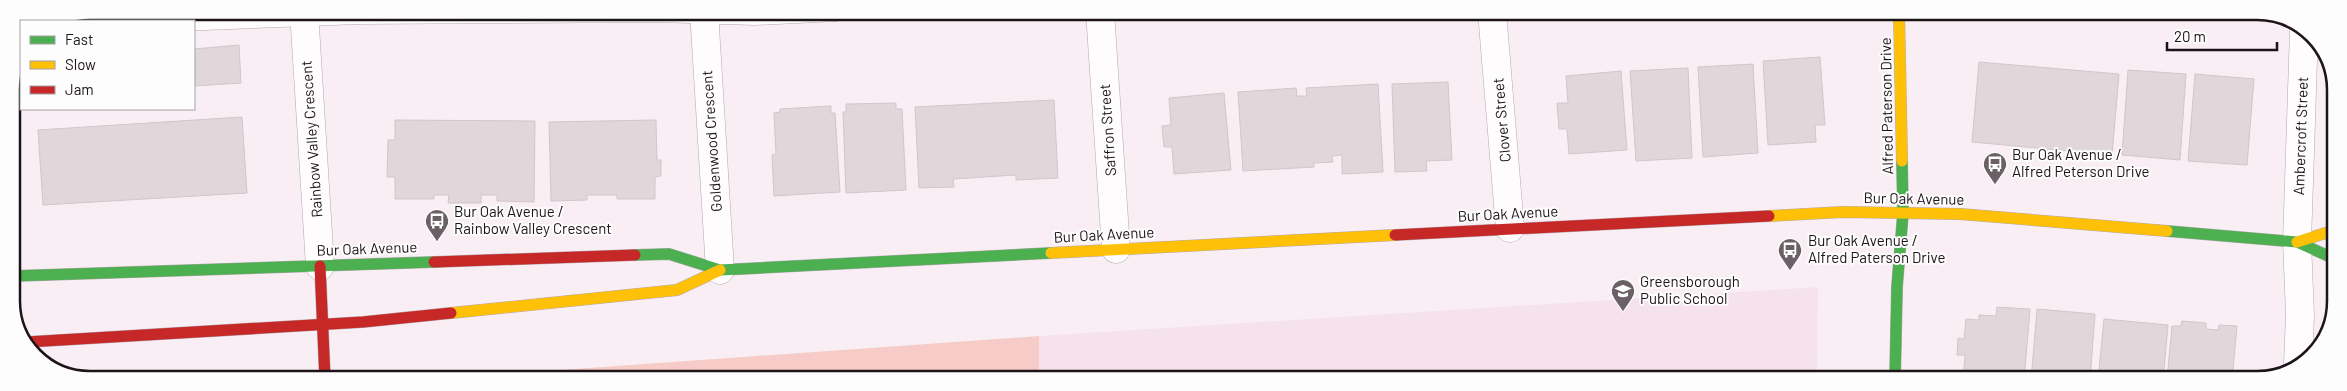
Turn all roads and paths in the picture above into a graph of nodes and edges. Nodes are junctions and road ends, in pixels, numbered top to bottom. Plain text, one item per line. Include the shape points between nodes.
1 (305, 20) edge
2 (704, 20) edge
3 (1101, 20) edge
4 (1493, 20) edge
5 (1899, 20) edge
6 (2304, 39) edge
7 (1903, 213) junction
8 (1510, 228) junction
9 (2327, 233) edge
10 (2297, 242) junction
11 (1116, 249) junction
12 (2327, 255) edge
13 (320, 266) junction
14 (720, 270) junction
15 (20, 276) edge
16 (323, 324) junction
17 (33, 342) edge
18 (2298, 357) edge
19 (325, 371) edge
20 (1895, 371) edge

1 - 13 street, Rainbow Valley Crescent
2 - 14 street, Goldenwood Crescent
3 - 11 street, Saffron Street
4 - 8 street, Clover Street
5 - 7 street, Alfred Paterson Drive
6 - 10 street, Ambercroft Street
7 - 8 street, Bur Oak Avenue via 1835,213
7 - 10 street, Bur Oak Avenue via 1960,214
7 - 20 street, Alfred Paterson Drive
8 - 11 street, Bur Oak Avenue
9 - 10 street, Bur Oak Avenue
10 - 12 street, Bur Oak Avenue
10 - 18 street, Ambercroft Street
11 - 14 street, Bur Oak Avenue
13 - 14 street, Bur Oak Avenue via 669,254
13 - 15 street, Bur Oak Avenue
13 - 16 street
14 - 16 street, Bur Oak Avenue via 677,290
16 - 17 street, Bur Oak Avenue
16 - 19 street

